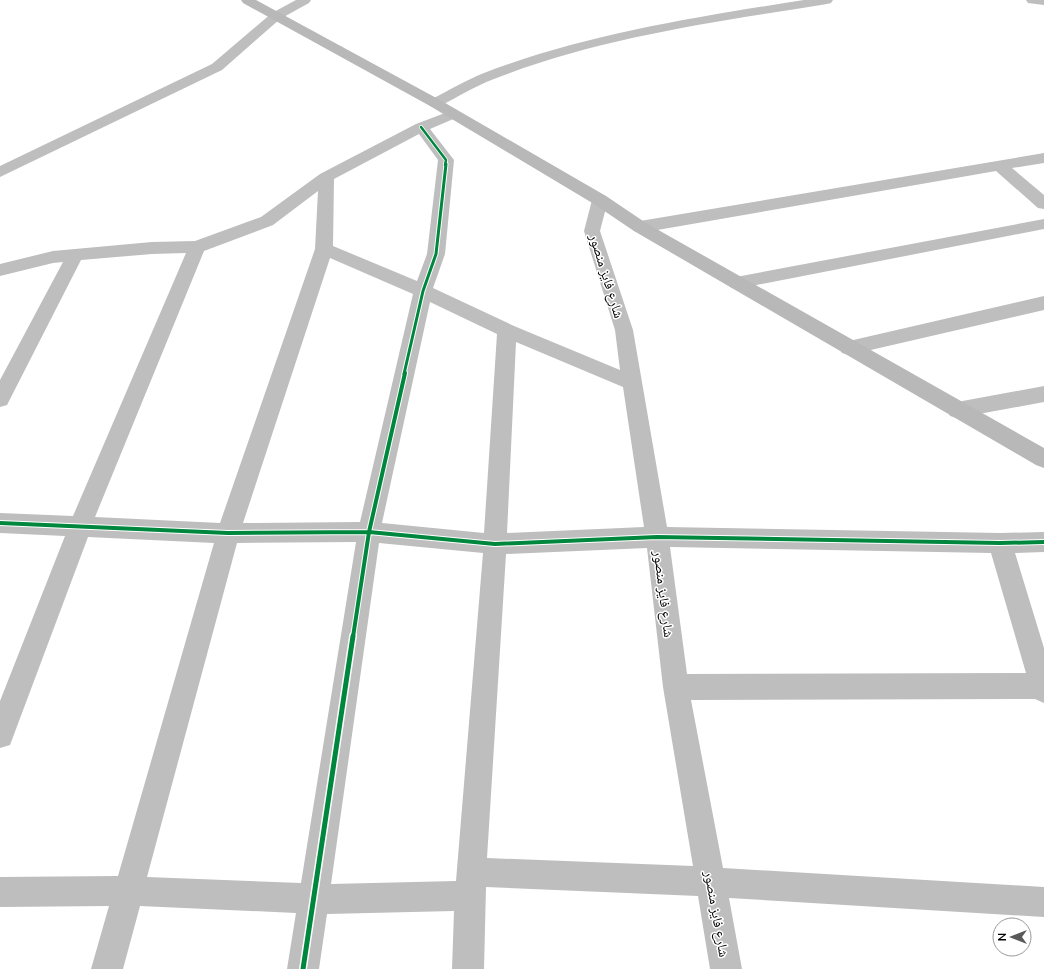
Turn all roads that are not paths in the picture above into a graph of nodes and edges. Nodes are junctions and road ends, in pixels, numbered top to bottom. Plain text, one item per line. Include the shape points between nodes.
1 (247, 0) edge
2 (305, 0) edge
3 (827, 0) edge
4 (1032, 0) edge
5 (1044, 1) edge
6 (276, 16) junction
7 (435, 103) junction
8 (453, 114) junction
9 (421, 127) junction
10 (1044, 158) edge
11 (1000, 166) junction
12 (0, 172) edge
13 (326, 177) junction
14 (600, 200) junction
15 (1044, 204) edge
16 (1044, 224) edge
17 (640, 228) junction
18 (197, 247) junction
19 (324, 249) junction
20 (75, 255) junction
21 (0, 270) edge
22 (736, 283) junction
23 (423, 290) junction
24 (1044, 303) edge
25 (507, 331) junction
26 (849, 348) junction
27 (632, 383) junction
28 (1044, 394) edge
29 (0, 399) edge
30 (957, 410) junction
31 (1044, 459) edge
32 (0, 523) edge
33 (80, 527) junction
34 (370, 532) junction
35 (228, 533) junction
36 (657, 537) junction
37 (1044, 542) edge
38 (1000, 543) junction
39 (495, 544) junction
40 (676, 687) junction
41 (1043, 688) edge
42 (0, 735) edge
43 (711, 882) junction
44 (471, 884) junction
45 (129, 891) junction
46 (0, 892) edge
47 (314, 899) junction
48 (1044, 902) edge
49 (107, 969) edge
50 (303, 969) edge
51 (468, 969) edge
52 (726, 969) edge

1 - 6 main road
2 - 6 street
3 - 7 street via 684,23 582,46 496,73
4 - 5 street
6 - 7 main road
6 - 12 street via 217,67
7 - 8 main road
8 - 9 street
8 - 14 main road
9 - 13 street
9 - 23 street via 446,160 436,254
10 - 11 street
11 - 15 street
11 - 17 street
13 - 18 street via 267,221
13 - 19 street
14 - 17 main road
14 - 27 street, شارع فايز منصور via 592,231 624,330
16 - 22 street
17 - 22 main road
18 - 20 street
18 - 33 street
19 - 23 street
19 - 35 street
20 - 21 street via 53,257
20 - 29 street
22 - 26 main road
23 - 25 street
23 - 34 street
24 - 26 street
25 - 27 street
25 - 39 street
26 - 30 main road
27 - 36 street, شارع فايز منصور
28 - 30 street
30 - 31 main road
32 - 33 street
33 - 35 street
33 - 42 street
34 - 35 street
34 - 39 street
34 - 47 street
35 - 45 street
36 - 38 street
36 - 39 street
36 - 40 street, شارع فايز منصور
37 - 38 street
38 - 41 street
39 - 44 street
40 - 41 street
40 - 43 street, شارع فايز منصور
43 - 44 street
43 - 48 street
43 - 52 street, شارع فايز منصور
44 - 47 street
44 - 51 street
45 - 46 street
45 - 47 street
45 - 49 street
47 - 50 street

